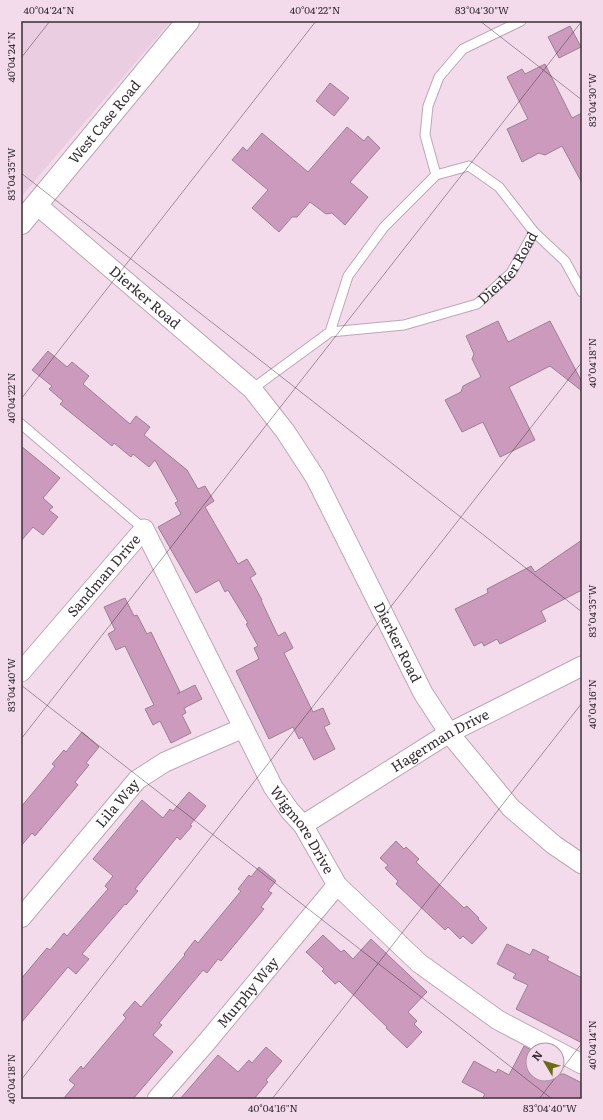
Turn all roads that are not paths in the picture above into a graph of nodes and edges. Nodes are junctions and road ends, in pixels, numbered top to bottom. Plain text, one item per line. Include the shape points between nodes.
1 (188, 21) edge
2 (521, 21) edge
3 (436, 175) junction
4 (37, 205) junction
5 (21, 223) edge
6 (534, 232) junction
7 (582, 292) edge
8 (330, 332) junction
9 (252, 390) junction
10 (21, 424) edge
11 (144, 529) junction
12 (582, 666) edge
13 (21, 672) edge
14 (244, 728) junction
15 (449, 733) junction
16 (303, 825) junction
17 (582, 864) edge
18 (337, 885) junction
19 (21, 918) edge
20 (541, 1042) edge
21 (565, 1055) edge
22 (582, 1064) edge
23 (157, 1099) edge

1 - 4 main road, West Case Road
2 - 3 lane via 462,49 439,77 428,106 425,135
3 - 6 lane, Dierker Road via 469,166 500,187
3 - 8 lane, Dierker Road via 384,227 348,276
4 - 5 main road, West Case Road
4 - 9 street, Dierker Road
6 - 7 lane via 565,261
6 - 8 lane, Dierker Road via 511,273 477,304 404,325
8 - 9 lane
9 - 15 street, Dierker Road via 285,431 315,477 423,693
10 - 11 lane, Sandman Drive
11 - 13 street, Sandman Drive
11 - 14 street, Wigmore Drive
12 - 15 street, Hagerman Drive
14 - 16 street, Wigmore Drive via 273,787
14 - 19 street, Lila Way via 165,762 137,780
15 - 16 street, Hagerman Drive
15 - 17 street, Dierker Road via 511,808 554,845
16 - 18 street, Wigmore Drive
18 - 20 street, Wigmore Drive via 419,963 498,1020
18 - 23 street, Murphy Way
21 - 22 street, Wigmore Drive

